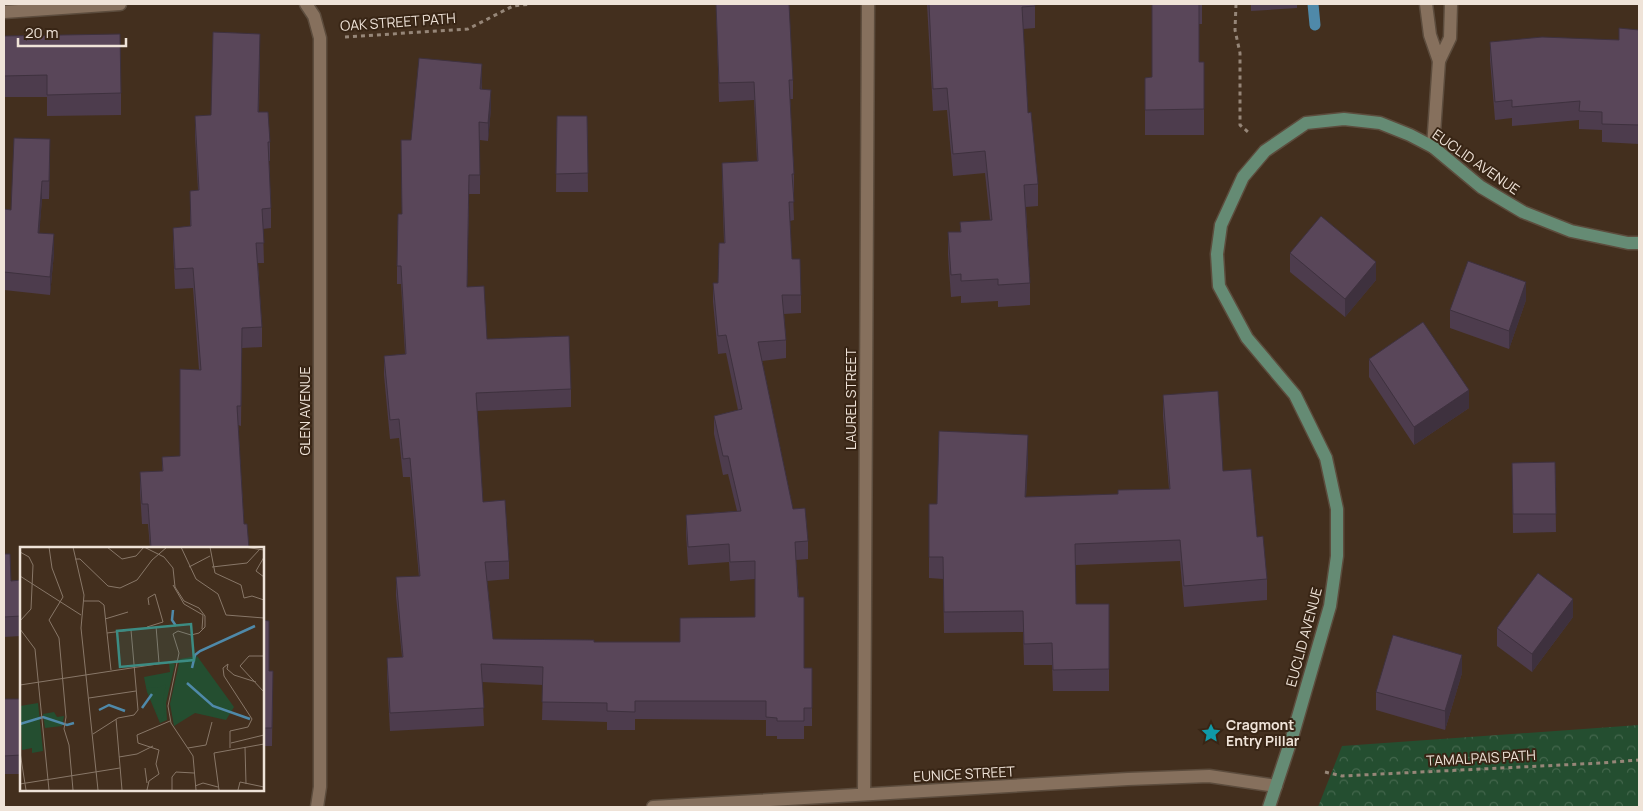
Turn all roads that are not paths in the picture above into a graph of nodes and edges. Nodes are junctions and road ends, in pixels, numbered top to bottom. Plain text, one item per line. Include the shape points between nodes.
1 (120, 4) edge
2 (306, 4) edge
3 (868, 4) edge
4 (1426, 4) edge
5 (1451, 4) edge
6 (4, 12) edge
7 (1439, 61) junction
8 (1433, 148) junction
9 (1639, 243) edge
10 (1276, 786) junction
11 (864, 794) junction
12 (317, 807) edge
13 (653, 807) edge
14 (1269, 807) edge

1 - 6 street
2 - 12 street, GLEN AVENUE via 314,16 320,38 320,786
3 - 11 street, LAUREL STREET
4 - 7 street via 1430,35
5 - 7 street via 1450,38
7 - 8 street
8 - 9 street, EUCLID AVENUE via 1481,187 1523,212 1571,231
8 - 10 street, EUCLID AVENUE via 1380,123 1344,119 1306,122 1265,152 1243,177 1221,225 1217,254 1219,286 1247,338 1295,395 1326,458 1337,509 1337,556 1330,606
10 - 11 street, EUNICE STREET via 1209,776
10 - 14 street, EUCLID AVENUE
11 - 13 street, EUNICE STREET

